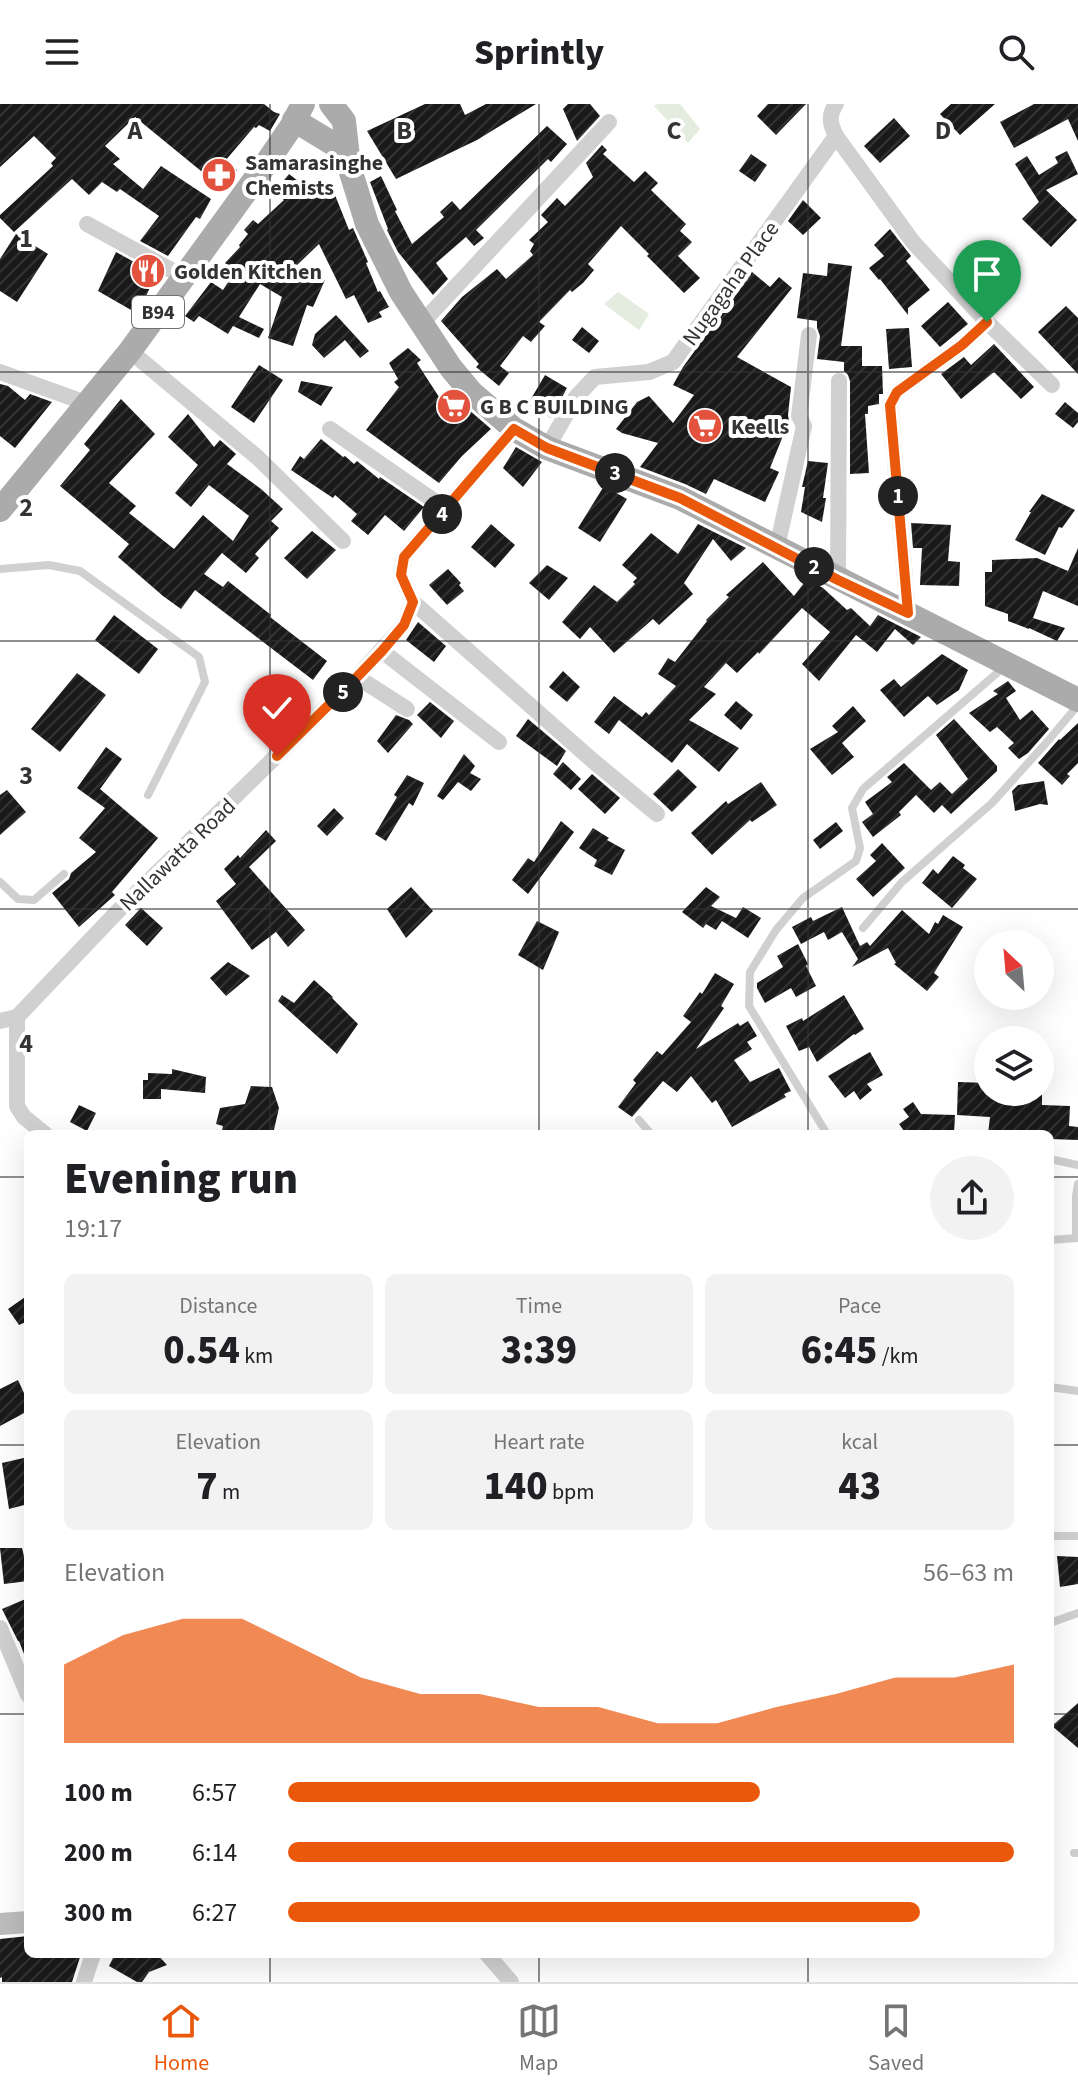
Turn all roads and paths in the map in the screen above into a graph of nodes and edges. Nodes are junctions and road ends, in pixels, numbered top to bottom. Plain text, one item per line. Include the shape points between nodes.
1 (331, 104) edge
2 (836, 104) edge
3 (298, 112) edge
4 (609, 122) dead end
5 (836, 136) junction
6 (349, 157) junction
7 (87, 224) dead end
8 (184, 277) junction
9 (987, 322) junction
10 (421, 324) junction
11 (809, 335) dead end
12 (130, 351) junction
13 (0, 372) edge
14 (839, 381) dead end
15 (1052, 385) dead end
16 (86, 403) junction
17 (330, 429) dead end
18 (514, 429) junction
19 (547, 448) junction
20 (5, 495) edge
21 (446, 509) junction
22 (343, 541) dead end
23 (777, 547) junction
24 (0, 569) edge
25 (838, 580) junction
26 (413, 602) junction
27 (908, 613) junction
28 (382, 651) junction
29 (1007, 664) junction
30 (357, 677) junction
31 (1078, 702) edge
32 (407, 709) dead end
33 (499, 742) dead end
34 (148, 795) dead end
35 (657, 814) dead end
36 (64, 874) dead end
37 (0, 882) edge
38 (863, 928) dead end
39 (8, 1019) edge
40 (639, 1120) dead end
41 (40, 1130) edge
42 (648, 1130) edge
43 (825, 1130) edge
44 (1054, 1160) edge
45 (1078, 1165) edge
46 (1078, 1184) edge
47 (1077, 1238) edge
48 (1054, 1240) edge
49 (1054, 1388) edge
50 (1078, 1391) edge
51 (1054, 1536) edge
52 (1078, 1536) edge
53 (1078, 1613) edge
54 (1054, 1622) edge
55 (0, 1628) edge
56 (24, 1685) edge
57 (24, 1922) edge
58 (0, 1924) edge
59 (92, 1958) edge
60 (490, 1958) edge
61 (84, 1982) edge
62 (511, 1982) edge

1 - 6 main road via 344,121
2 - 5 street via 830,125
3 - 6 main road
3 - 8 main road, B94
4 - 10 street
5 - 9 street via 913,242
5 - 19 street, Nugagaha Place via 673,362 649,372 595,377 576,397
6 - 10 main road via 367,224
7 - 8 street
8 - 12 main road, B94
9 - 15 street
9 - 27 street via 897,392 890,405
10 - 18 main road via 471,392
11 - 23 street via 799,416 804,426
12 - 16 main road, B94
12 - 22 street via 257,457
13 - 16 street
14 - 25 street
16 - 20 main road, B94
17 - 21 street
18 - 19 main road
18 - 21 street
19 - 23 main road via 680,498
21 - 26 street via 404,557 401,575
23 - 25 main road
24 - 34 lane via 49,565 80,571 199,657 205,682
25 - 27 main road
26 - 28 street, Nallawatta Road via 404,625
26 - 35 street
27 - 29 main road
28 - 30 street, Nallawatta Road
28 - 33 street
29 - 31 main road
29 - 43 lane via 863,789 852,808 860,848 856,861 803,898 750,972 749,1006
30 - 32 street
30 - 39 street, Nallawatta Road
31 - 38 lane via 992,803 902,882
36 - 37 lane via 34,900 18,899
39 - 41 street via 17,1106
40 - 42 lane
44 - 45 lane
46 - 47 lane
47 - 48 lane
49 - 50 lane
51 - 52 lane
53 - 54 lane
55 - 56 street
57 - 58 street
59 - 61 street
60 - 62 street

